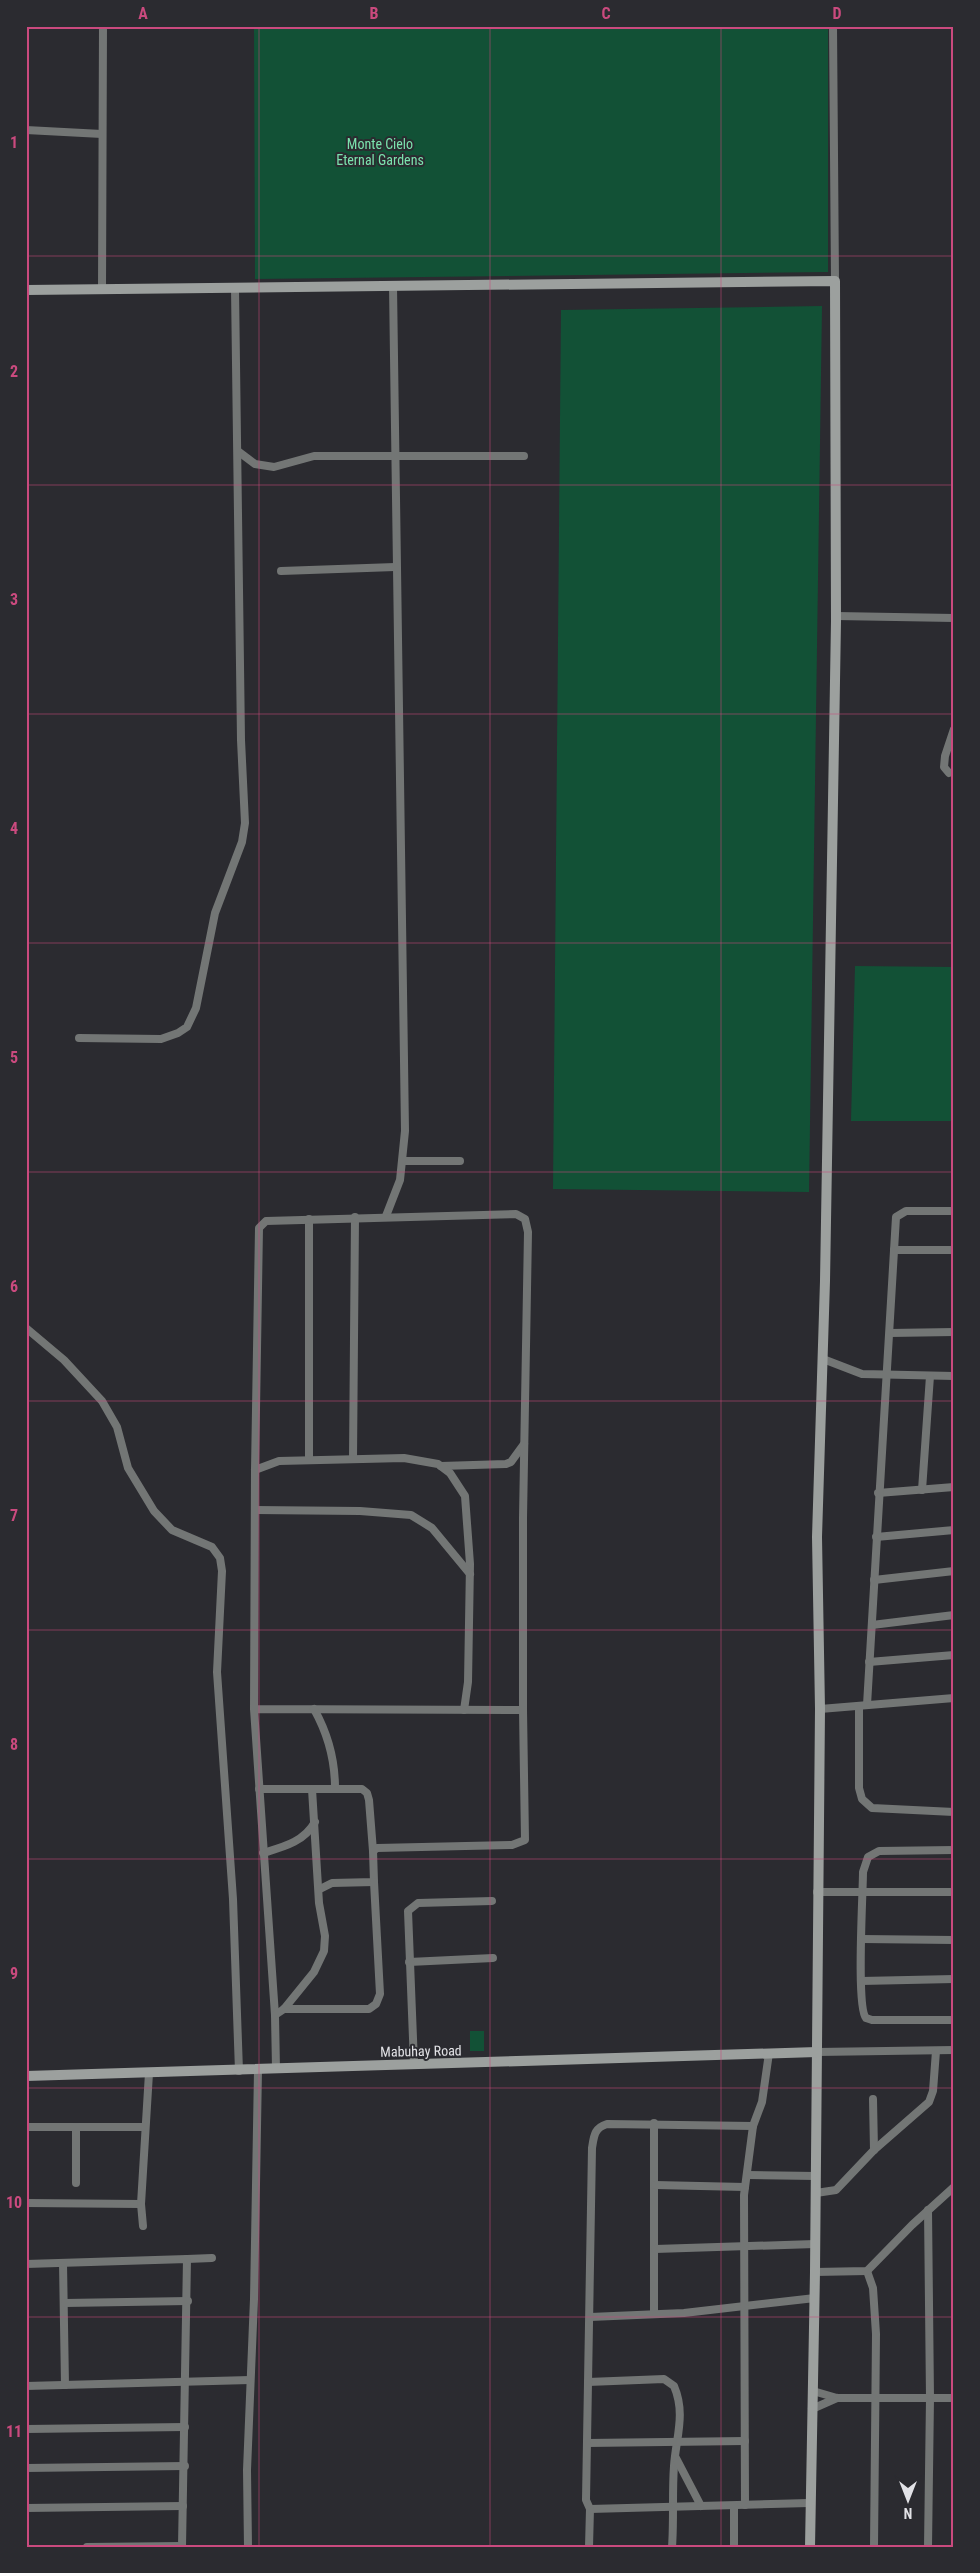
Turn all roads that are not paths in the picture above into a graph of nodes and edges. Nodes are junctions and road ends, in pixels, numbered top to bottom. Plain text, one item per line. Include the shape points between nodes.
1 (102, 26) edge
2 (833, 26) edge
3 (26, 130) edge
4 (102, 134) junction
5 (835, 281) junction
6 (393, 286) junction
7 (235, 288) junction
8 (26, 290) edge
9 (102, 290) junction
10 (239, 452) junction
11 (395, 455) junction
12 (524, 456) dead end
13 (395, 567) junction
14 (281, 571) dead end
15 (836, 616) junction
16 (954, 618) edge
17 (954, 728) edge
18 (949, 773) dead end
19 (79, 1038) dead end
20 (404, 1161) junction
21 (460, 1161) dead end
22 (954, 1211) edge
23 (386, 1216) junction
24 (355, 1217) junction
25 (309, 1219) junction
26 (894, 1250) junction
27 (954, 1250) edge
28 (26, 1328) edge
29 (954, 1332) edge
30 (890, 1333) junction
31 (823, 1359) junction
32 (886, 1376) junction
33 (930, 1376) junction
34 (954, 1376) edge
35 (524, 1443) junction
36 (309, 1459) junction
37 (353, 1459) junction
38 (441, 1466) junction
39 (254, 1470) junction
40 (954, 1487) edge
41 (922, 1490) junction
42 (878, 1493) junction
43 (254, 1510) junction
44 (954, 1530) edge
45 (876, 1537) junction
46 (954, 1571) edge
47 (470, 1574) junction
48 (874, 1580) junction
49 (954, 1615) edge
50 (872, 1625) junction
51 (954, 1655) edge
52 (870, 1662) junction
53 (954, 1698) edge
54 (863, 1705) junction
55 (254, 1709) junction
56 (314, 1709) junction
57 (820, 1709) junction
58 (464, 1710) junction
59 (522, 1710) junction
60 (312, 1788) junction
61 (335, 1788) junction
62 (259, 1789) junction
63 (954, 1812) edge
64 (314, 1822) junction
65 (954, 1850) edge
66 (373, 1851) junction
67 (264, 1853) junction
68 (374, 1882) junction
69 (320, 1889) junction
70 (863, 1891) junction
71 (818, 1892) junction
72 (954, 1892) edge
73 (492, 1901) dead end
74 (862, 1939) junction
75 (954, 1940) edge
76 (493, 1958) dead end
77 (408, 1962) junction
78 (954, 1979) edge
79 (861, 1980) junction
80 (284, 2009) junction
81 (275, 2015) junction
82 (954, 2020) edge
83 (954, 2050) edge
84 (936, 2051) junction
85 (768, 2052) junction
86 (817, 2052) junction
87 (414, 2064) junction
88 (276, 2069) junction
89 (258, 2070) junction
90 (239, 2071) junction
91 (149, 2073) junction
92 (26, 2076) edge
93 (874, 2099) dead end
94 (654, 2124) junction
95 (753, 2126) junction
96 (26, 2127) edge
97 (76, 2127) junction
98 (146, 2127) junction
99 (874, 2150) junction
100 (748, 2175) junction
101 (816, 2176) junction
102 (76, 2183) dead end
103 (655, 2184) junction
104 (745, 2187) junction
105 (954, 2187) edge
106 (816, 2193) junction
107 (26, 2203) edge
108 (141, 2204) junction
109 (928, 2210) junction
110 (143, 2226) dead end
111 (816, 2244) junction
112 (744, 2248) junction
113 (655, 2249) junction
114 (212, 2258) dead end
115 (187, 2259) junction
116 (63, 2263) junction
117 (26, 2264) edge
118 (866, 2271) junction
119 (815, 2272) junction
120 (815, 2298) junction
121 (188, 2301) junction
122 (65, 2303) junction
123 (744, 2306) junction
124 (654, 2314) junction
125 (590, 2317) junction
126 (250, 2380) junction
127 (185, 2382) junction
128 (588, 2382) junction
129 (26, 2386) edge
130 (65, 2386) junction
131 (813, 2391) junction
132 (837, 2398) junction
133 (876, 2398) junction
134 (930, 2398) junction
135 (954, 2398) edge
136 (812, 2409) junction
137 (185, 2426) junction
138 (26, 2429) edge
139 (745, 2441) junction
140 (679, 2442) junction
141 (587, 2443) junction
142 (676, 2458) junction
143 (185, 2466) junction
144 (26, 2468) edge
145 (809, 2503) junction
146 (745, 2505) junction
147 (183, 2506) junction
148 (674, 2506) junction
149 (701, 2506) junction
150 (734, 2506) junction
151 (26, 2508) edge
152 (590, 2509) junction
153 (182, 2546) edge
154 (87, 2547) edge
155 (248, 2547) edge
156 (589, 2547) edge
157 (672, 2547) edge
158 (734, 2547) edge
159 (810, 2547) edge
160 (874, 2547) edge
161 (928, 2547) edge

1 - 4 street
2 - 5 street
3 - 4 street
4 - 9 street
5 - 6 street
5 - 15 street
6 - 7 street
6 - 11 street
7 - 9 street
7 - 10 street
8 - 9 street
10 - 11 street via 255,464 274,467 314,456
10 - 19 street via 241,740 245,823 242,842 215,913 196,1008 187,1027 161,1039
11 - 12 street
11 - 13 street
13 - 14 street
13 - 20 street
15 - 16 street
15 - 31 street
17 - 18 street via 943,761
20 - 21 street
20 - 23 street
22 - 26 street via 899,1213
23 - 24 street
23 - 35 street via 500,1213 516,1214 525,1219 528,1232
24 - 25 street
24 - 37 street
25 - 36 street
25 - 39 street via 266,1221 259,1228
26 - 27 street
26 - 30 street
28 - 90 street via 64,1360 102,1401 117,1428 128,1468 159,1518 172,1530 212,1547 220,1558 216,1672 240,2028
29 - 30 street
30 - 32 street
31 - 32 street via 862,1374
31 - 57 street via 817,1537
32 - 33 street
32 - 42 street
33 - 34 street
33 - 41 street
35 - 38 street via 512,1462 506,1464
35 - 59 street
36 - 37 street
36 - 39 street via 279,1461
37 - 38 street via 426,1460
38 - 47 street via 450,1473 464,1496
39 - 43 street
40 - 41 street
41 - 42 street
42 - 45 street
43 - 47 street via 411,1515 432,1528
43 - 55 street
44 - 45 street
45 - 48 street
46 - 48 street
47 - 58 street via 468,1682
48 - 50 street
49 - 50 street
50 - 52 street
51 - 52 street
52 - 54 street
53 - 54 street
54 - 57 street
54 - 63 street via 859,1788 862,1799 872,1808
55 - 56 street
55 - 62 street
56 - 58 street
56 - 61 street via 326,1731
57 - 71 street
58 - 59 street
59 - 66 street via 525,1840 512,1844 383,1847
60 - 61 street
60 - 62 street
60 - 64 street
61 - 66 street via 362,1789 367,1793
62 - 67 street
64 - 67 street via 311,1829 294,1843
64 - 69 street
65 - 70 street via 872,1853 865,1864
66 - 68 street
67 - 81 street
68 - 69 street via 332,1884
68 - 80 street via 380,1994 376,2004 369,2009
69 - 80 street via 324,1950 314,1972
70 - 71 street
70 - 72 street
70 - 74 street
71 - 86 street
73 - 77 street via 418,1903 412,1906 407,1921
74 - 75 street
74 - 79 street
76 - 77 street
77 - 87 street
78 - 79 street
79 - 82 street via 861,2006 866,2018
80 - 81 street
81 - 88 street
83 - 84 street
84 - 86 street
84 - 99 street via 930,2102
85 - 86 street, Mabuhay Road
85 - 87 street, Mabuhay Road
85 - 95 street via 762,2102
86 - 101 street
87 - 88 street, Mabuhay Road
88 - 89 street, Mabuhay Road
89 - 90 street, Mabuhay Road
89 - 126 street
90 - 91 street, Mabuhay Road
91 - 92 street, Mabuhay Road
91 - 98 street
93 - 99 street
94 - 95 street
94 - 103 street
94 - 125 street via 607,2124 595,2132 592,2148
95 - 100 street
96 - 97 street
97 - 98 street
97 - 102 street
98 - 108 street
99 - 106 street via 836,2190
100 - 101 street
100 - 104 street
101 - 106 street
103 - 104 street
103 - 113 street
104 - 112 street
105 - 109 street
106 - 111 street
107 - 108 street
108 - 110 street
109 - 118 street
109 - 134 street
111 - 112 street
111 - 119 street
112 - 113 street
112 - 123 street
113 - 124 street
114 - 115 street
115 - 116 street
115 - 121 street
116 - 117 street
116 - 122 street
118 - 119 street
118 - 133 street via 874,2298
119 - 120 street
120 - 123 street
120 - 131 street
121 - 122 street
121 - 127 street
122 - 130 street
123 - 124 street
123 - 139 street
124 - 125 street
125 - 128 street
126 - 127 street
126 - 155 street
127 - 130 street
127 - 137 street
128 - 140 street via 669,2381 674,2386 679,2404
128 - 141 street
129 - 130 street
131 - 132 street
131 - 136 street
132 - 133 street
132 - 136 street
133 - 134 street
133 - 160 street
134 - 135 street
134 - 161 street
136 - 145 street
137 - 138 street
137 - 143 street
139 - 140 street
139 - 146 street
140 - 141 street
140 - 142 street
141 - 152 street via 586,2500
142 - 148 street
142 - 149 street
143 - 144 street
143 - 147 street
145 - 146 street
145 - 159 street
146 - 150 street
147 - 151 street
147 - 153 street
148 - 149 street
148 - 152 street
148 - 157 street
149 - 150 street
150 - 158 street
152 - 156 street
153 - 154 street

